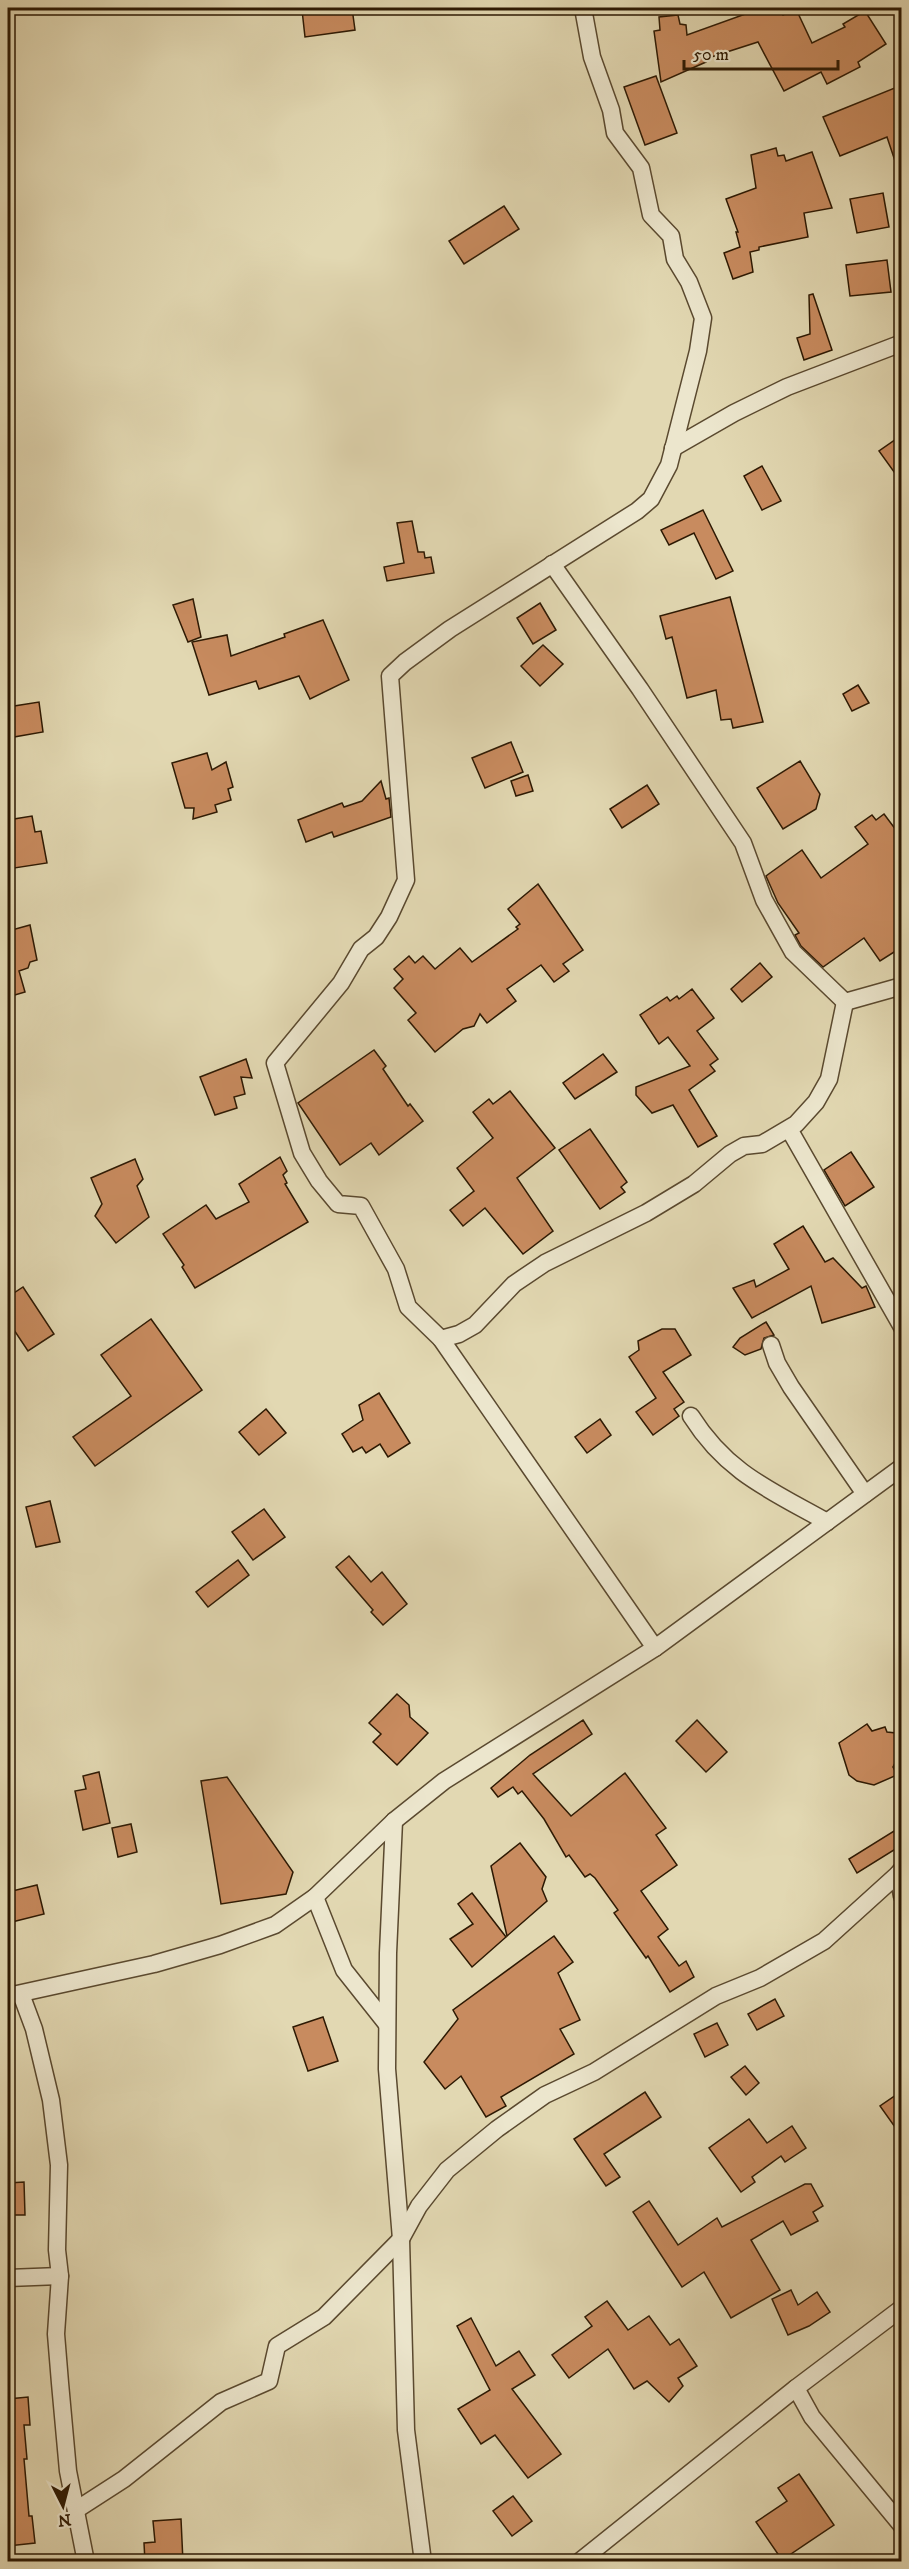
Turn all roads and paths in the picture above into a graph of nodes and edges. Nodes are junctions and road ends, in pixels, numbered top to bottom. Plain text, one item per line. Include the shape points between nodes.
1 (583, 8) edge
2 (902, 343) edge
3 (673, 448) junction
4 (552, 564) junction
5 (902, 986) edge
6 (845, 1002) junction
7 (789, 1129) junction
8 (902, 1327) edge
9 (441, 1339) junction
10 (771, 1345) dead end
11 (691, 1416) dead end
12 (902, 1467) edge
13 (865, 1494) junction
14 (827, 1522) junction
15 (655, 1648) junction
16 (394, 1821) junction
17 (900, 1871) edge
18 (902, 1896) edge
19 (315, 1897) junction
20 (14, 1995) edge
21 (386, 2023) junction
22 (401, 2240) junction
23 (60, 2276) junction
24 (8, 2278) edge
25 (902, 2308) edge
26 (796, 2388) junction
27 (76, 2510) junction
28 (902, 2526) edge
29 (86, 2562) edge
30 (423, 2562) edge
31 (579, 2562) edge

1 - 3 street via 592,57 615,133 641,168 651,215 671,236 675,259 703,318
2 - 3 street via 787,387
3 - 4 street via 669,465 651,499
4 - 6 street via 743,843 764,900 793,952
4 - 9 street via 450,629 390,676 406,880 376,937 360,949 341,983 275,1063 302,1153 338,1204 361,1206 393,1263 408,1307
5 - 6 street
6 - 7 street via 829,1079 816,1102
7 - 8 street
7 - 9 street via 762,1144 744,1146 694,1185 545,1263 514,1284 475,1324
9 - 15 street
10 - 13 street via 791,1387
11 - 14 street via 722,1458
12 - 13 street
13 - 14 street
14 - 15 street
15 - 16 street via 444,1781
16 - 19 street
16 - 21 street
17 - 18 street
17 - 22 street via 824,1941 760,1978 717,1996 594,2072 545,2094 497,2129 447,2170 419,2206
19 - 20 street via 275,1925 220,1945
19 - 21 street via 344,1970
20 - 23 street via 34,2030 51,2100 59,2165
21 - 22 street
22 - 27 street via 324,2317 277,2346 269,2381 221,2402 124,2479
22 - 30 street via 406,2430
23 - 24 street
23 - 27 street via 57,2343 68,2471
25 - 26 street
26 - 28 street via 812,2417
26 - 31 street
27 - 29 street

